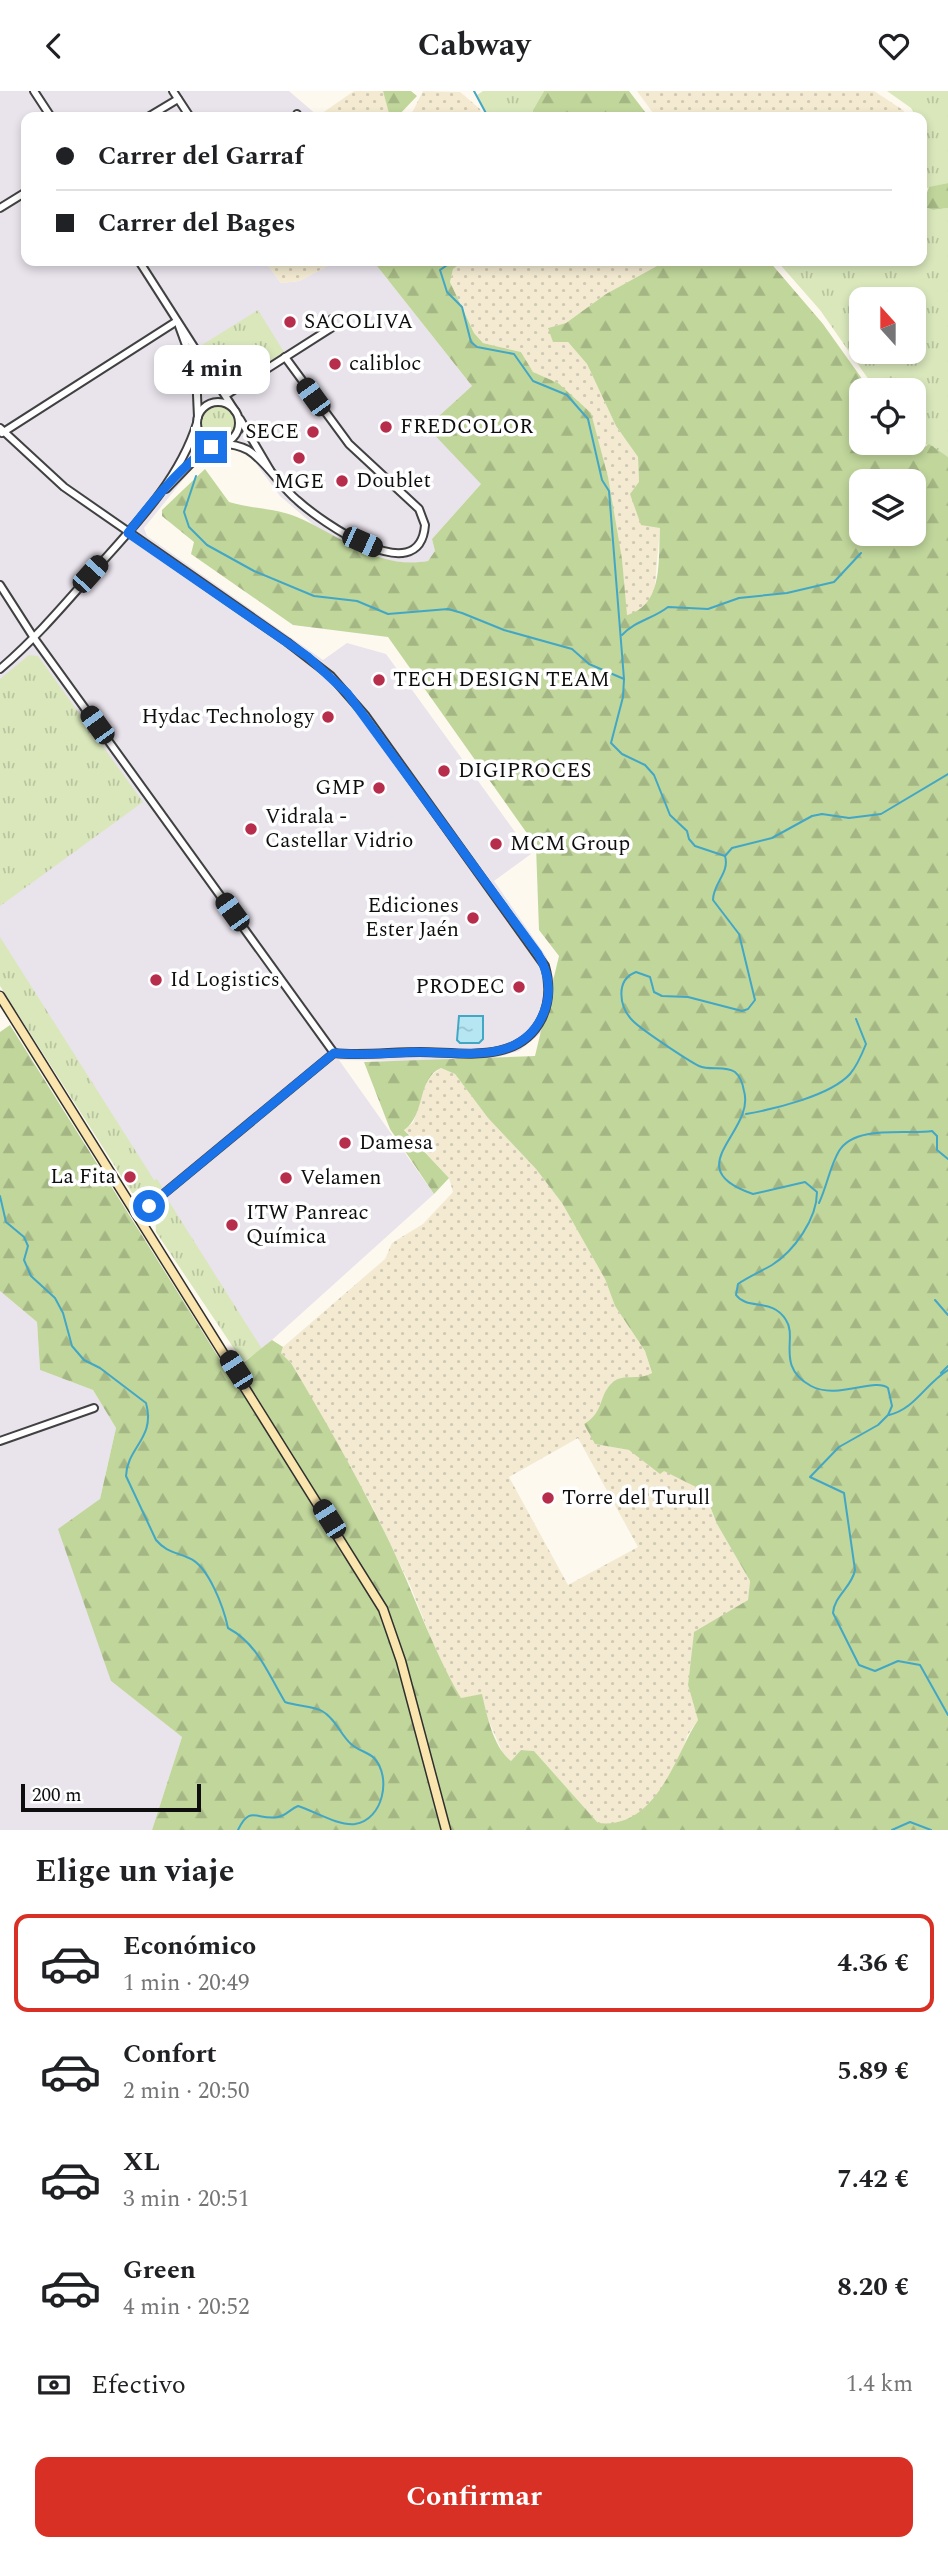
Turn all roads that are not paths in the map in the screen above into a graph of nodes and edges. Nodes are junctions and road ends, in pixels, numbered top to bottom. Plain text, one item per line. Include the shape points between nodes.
1 (34, 91) edge
2 (173, 91) edge
3 (178, 99) junction
4 (48, 112) edge
5 (156, 112) edge
6 (187, 112) edge
7 (21, 195) edge
8 (0, 208) edge
9 (142, 266) edge
10 (331, 319) dead end
11 (177, 321) junction
12 (285, 357) junction
13 (226, 395) junction
14 (237, 413) junction
15 (197, 420) junction
16 (1, 431) edge
17 (219, 444) junction
18 (274, 478) junction
19 (159, 495) junction
20 (128, 533) junction
21 (0, 585) edge
22 (34, 638) junction
23 (0, 669) edge
24 (0, 996) edge
25 (334, 1053) junction
26 (138, 1215) junction
27 (94, 1408) dead end
28 (0, 1441) edge
29 (446, 1830) edge

1 - 4 street
2 - 3 street
3 - 5 street
3 - 6 street
7 - 8 street
9 - 11 street
10 - 12 street via 331,328
11 - 13 street
11 - 15 street via 196,373
11 - 16 street
12 - 13 street
12 - 18 street via 349,444 419,509 425,531 414,550 399,555 349,536 299,502
13 - 14 street
14 - 15 street via 226,404 214,403 204,408
14 - 17 street via 237,433
14 - 18 street
15 - 17 street via 202,437
15 - 19 street via 185,454
16 - 20 street via 64,487
17 - 18 street via 248,450
17 - 19 street via 198,456
19 - 20 street
20 - 22 street
20 - 25 street via 331,676 365,715 545,966 549,988 543,1015 532,1032 510,1047 485,1054
21 - 22 street
22 - 23 street
22 - 25 street
24 - 26 street
25 - 26 street
26 - 29 street via 383,1609
27 - 28 street

